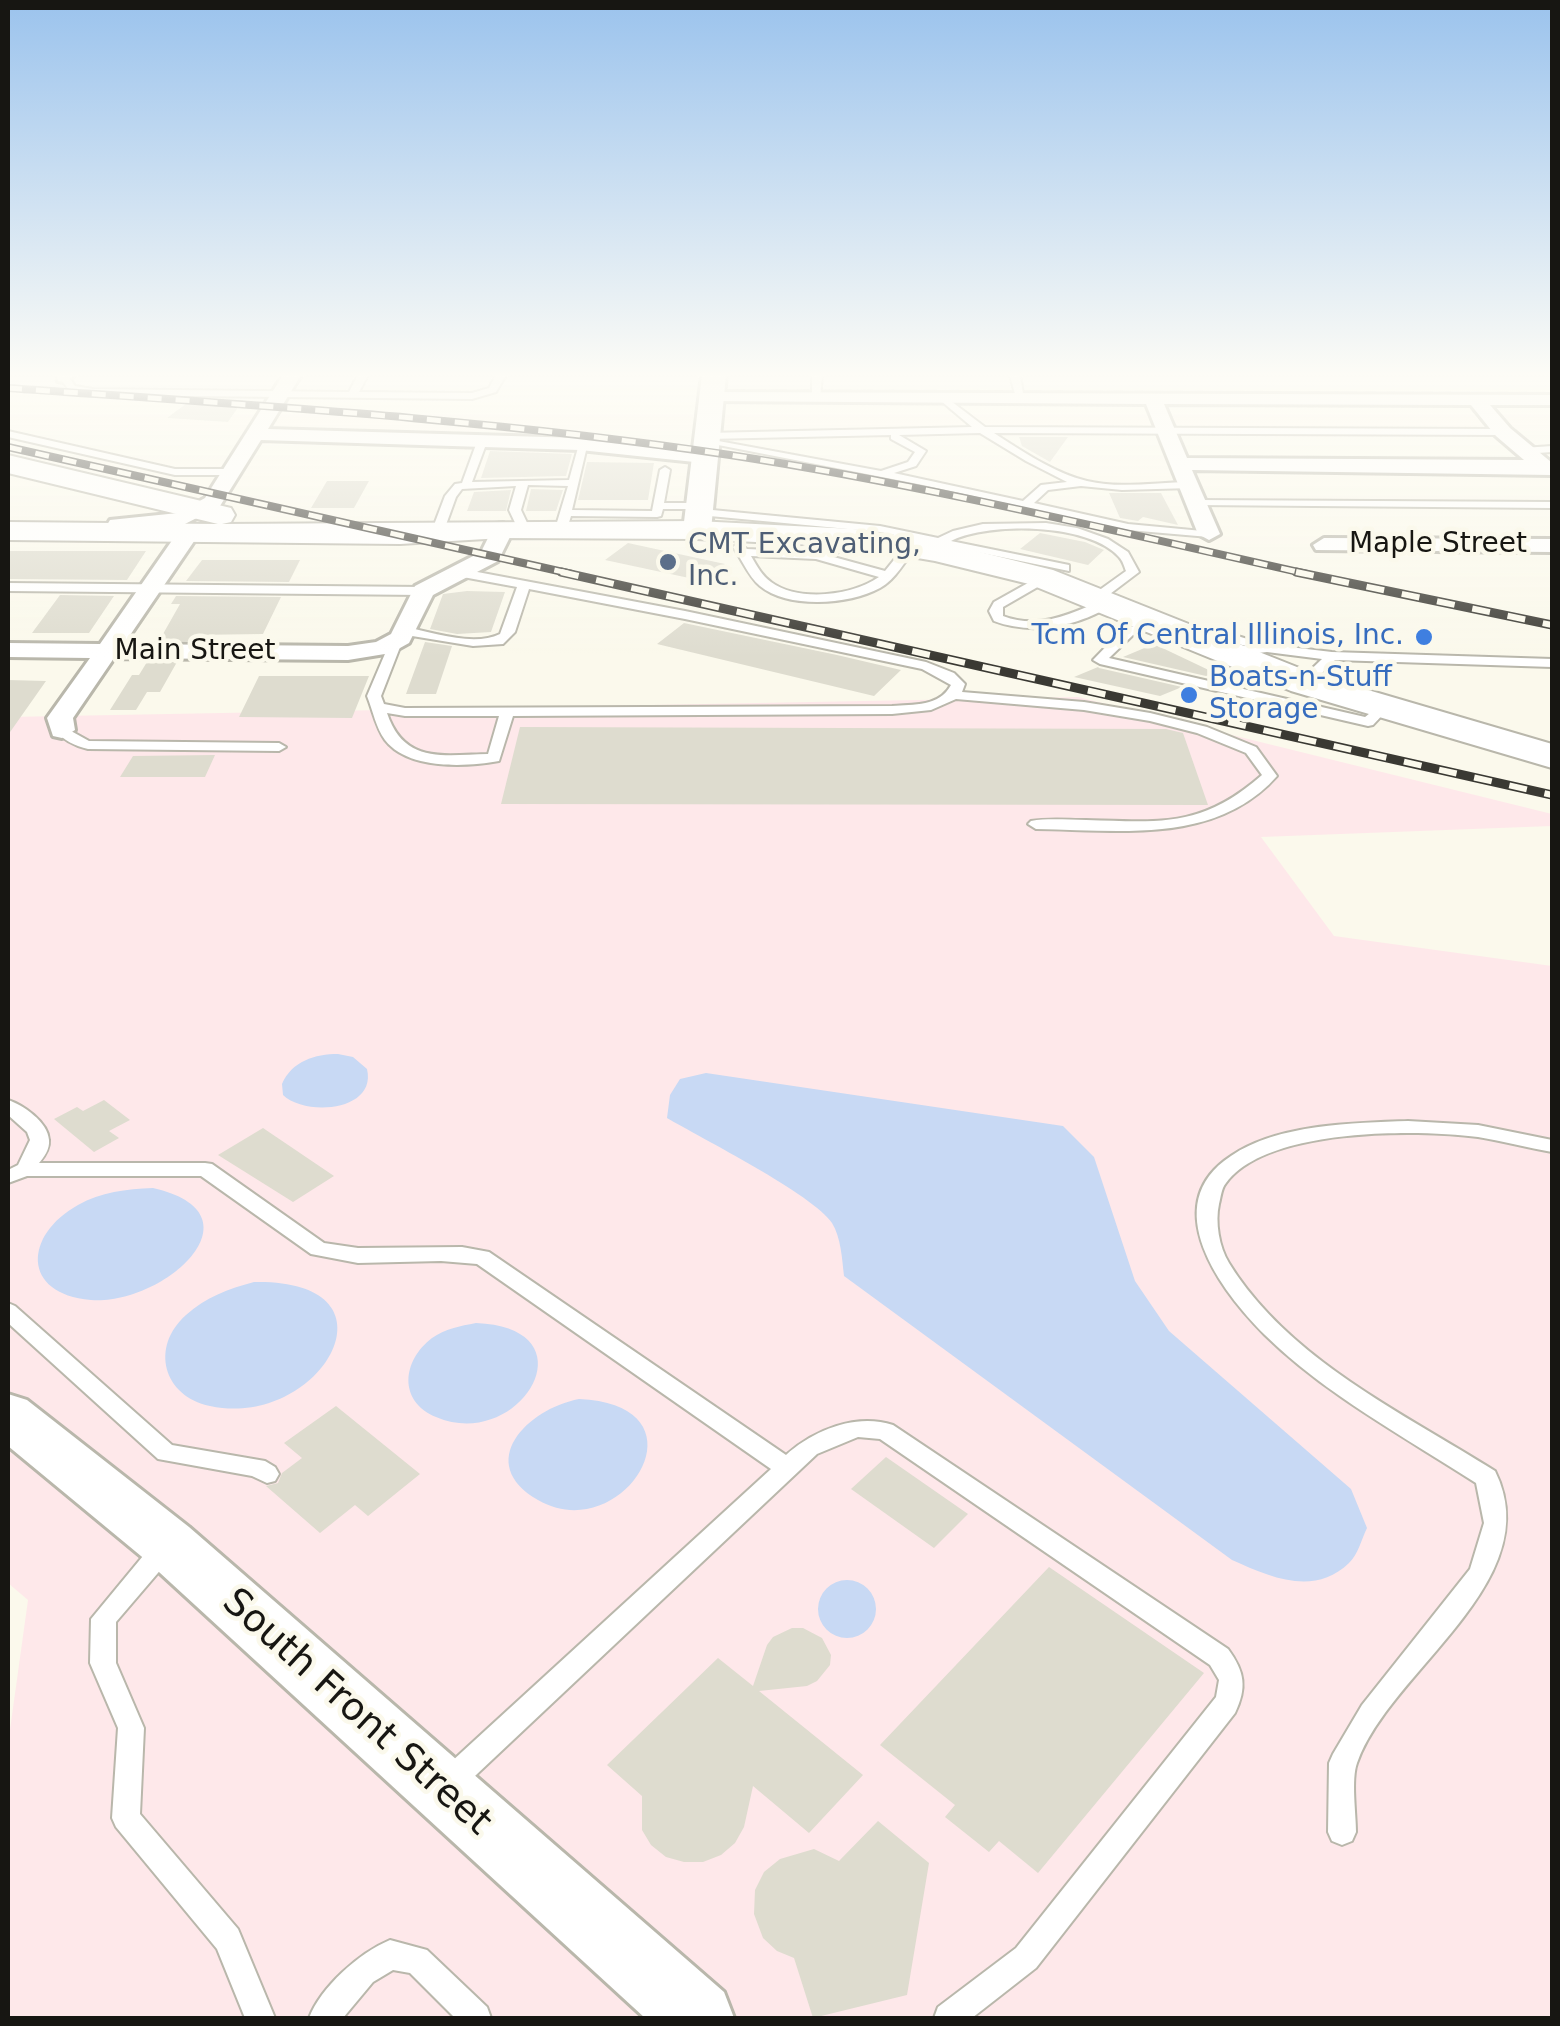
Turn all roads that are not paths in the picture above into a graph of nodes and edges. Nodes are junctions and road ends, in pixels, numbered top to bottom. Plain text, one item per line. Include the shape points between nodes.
1 (31, 470) edge
2 (165, 470) edge
3 (229, 470) edge
4 (472, 470) edge
5 (577, 470) edge
6 (665, 470) dead end
7 (715, 470) edge
8 (854, 470) edge
9 (893, 470) edge
10 (1053, 470) edge
11 (1185, 470) edge
12 (227, 473) junction
13 (877, 474) junction
14 (467, 482) junction
15 (523, 482) junction
16 (574, 482) junction
17 (1082, 483) junction
18 (122, 492) junction
19 (1195, 494) junction
20 (1027, 503) junction
21 (1552, 505) edge
22 (656, 516) junction
23 (563, 521) junction
24 (195, 522) junction
25 (722, 525) junction
26 (8, 529) edge
27 (438, 529) junction
28 (514, 529) junction
29 (1209, 534) joint
30 (853, 538) junction
31 (1324, 545) dead end
32 (927, 546) junction
33 (1552, 546) edge
34 (820, 557) junction
35 (456, 572) junction
36 (888, 576) junction
37 (1046, 579) junction
38 (524, 584) junction
39 (8, 587) edge
40 (151, 587) junction
41 (424, 591) junction
42 (1104, 599) junction
43 (1171, 628) junction
44 (394, 640) junction
45 (1268, 648) junction
46 (8, 650) edge
47 (107, 651) junction
48 (1226, 653) junction
49 (1332, 656) junction
50 (1552, 664) edge
51 (1300, 690) junction
52 (954, 695) junction
53 (382, 708) junction
54 (507, 712) junction
55 (62, 730) joint
56 (279, 746) dead end
57 (1552, 756) edge
58 (1036, 824) dead end
59 (8, 1106) edge
60 (1552, 1146) edge
61 (16, 1174) edge
62 (8, 1311) edge
63 (8, 1414) edge
64 (788, 1469) junction
65 (267, 1474) dead end
66 (168, 1544) junction
67 (441, 1789) junction
68 (1342, 1832) dead end
69 (260, 2018) edge
70 (324, 2018) edge
71 (476, 2018) edge
72 (698, 2018) edge
73 (949, 2018) edge

1 - 18 main road
2 - 12 lane
3 - 12 street
4 - 14 lane
5 - 16 lane
6 - 22 lane
7 - 25 street
8 - 13 lane
9 - 13 lane
10 - 17 lane
11 - 19 street
12 - 18 street via 206,492 187,497
12 - 24 street
13 - 20 lane
14 - 15 lane
14 - 27 lane via 451,496
15 - 16 lane
15 - 28 lane
16 - 23 lane
17 - 19 lane
17 - 20 lane via 1045,487
18 - 24 main road
19 - 21 lane
19 - 29 street
20 - 29 lane via 1128,527
22 - 23 main road
22 - 25 main road
23 - 28 main road
24 - 26 main road
24 - 27 main road
24 - 40 street
25 - 30 main road
25 - 32 lane via 825,522
25 - 34 lane
25 - 36 lane via 766,586 792,594 834,596 873,587
27 - 28 main road
28 - 35 street via 490,556
30 - 32 main road
30 - 34 lane
31 - 33 street, Maple Street
32 - 36 lane
32 - 37 main road
32 - 42 lane via 952,532 1016,526 1104,540 1122,548 1133,572
34 - 36 lane
35 - 38 lane
35 - 41 street
37 - 42 main road
37 - 42 lane via 998,605 998,618 1052,625
38 - 44 lane via 498,642
38 - 52 lane via 926,666 958,684
39 - 40 lane
40 - 41 lane
40 - 47 street
41 - 44 street
42 - 43 main road
43 - 45 lane
43 - 48 main road
43 - 51 lane via 1128,632 1100,660
44 - 47 street, Main Street via 348,653
44 - 53 lane via 374,696
45 - 48 lane
45 - 49 lane
46 - 47 street, Main Street
47 - 55 street via 60,718
48 - 51 main road
49 - 50 lane
49 - 51 lane
51 - 57 main road
52 - 54 lane via 948,702 892,710
52 - 58 lane via 1084,706 1202,730 1251,750 1270,776 1238,803 1204,819
53 - 54 lane
53 - 54 lane via 393,742 405,751 457,758 494,758
55 - 56 lane via 88,744
59 - 61 lane via 41,1137 41,1149
60 - 68 lane via 1476,1131 1322,1132 1239,1157 1206,1198 1217,1263 1240,1296 1342,1385 1487,1478 1496,1522 1481,1574 1371,1713 1342,1763
61 - 64 lane via 205,1169 318,1249 337,1255 482,1257
62 - 65 lane via 166,1452
63 - 66 street, South Front Street
64 - 67 lane
64 - 73 lane via 834,1436 857,1428 886,1431 1219,1656 1230,1671 1234,1689 1226,1705 1048,1931 1026,1958
66 - 67 street, South Front Street
66 - 69 lane via 104,1619 103,1663 131,1728 126,1818 228,1939
67 - 72 street, South Front Street
70 - 71 lane via 363,1972 390,1955 417,1960

